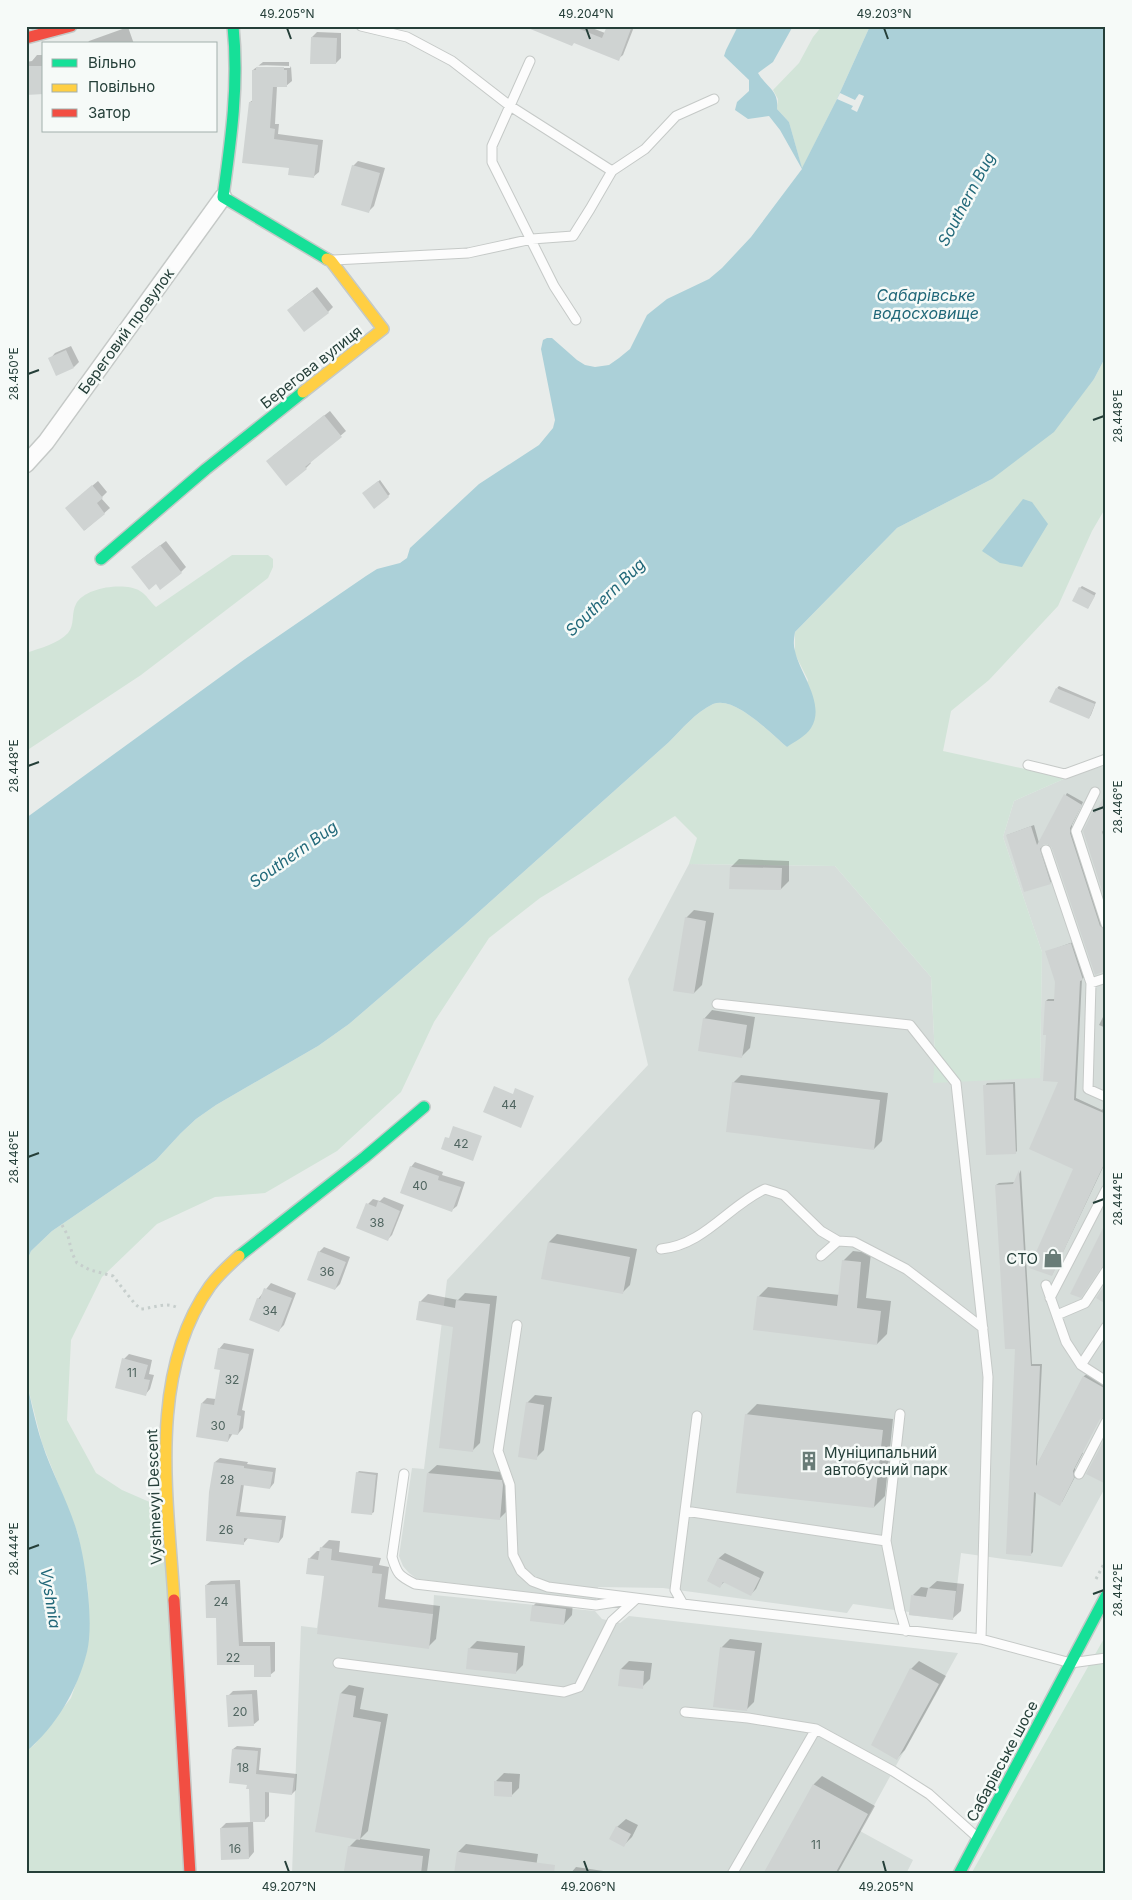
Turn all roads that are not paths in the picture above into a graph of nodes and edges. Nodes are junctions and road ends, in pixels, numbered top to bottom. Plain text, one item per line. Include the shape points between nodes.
1 (71, 26) edge
2 (232, 26) edge
3 (361, 26) edge
4 (26, 38) edge
5 (530, 61) dead end
6 (714, 99) dead end
7 (510, 106) junction
8 (612, 172) junction
9 (223, 197) junction
10 (532, 239) junction
11 (331, 260) junction
12 (576, 320) dead end
13 (26, 464) edge
14 (101, 559) dead end
15 (1106, 759) edge
16 (1028, 765) dead end
17 (1095, 792) dead end
18 (1046, 850) dead end
19 (1106, 924) edge
20 (1106, 978) edge
21 (1091, 983) junction
22 (717, 1004) dead end
23 (1106, 1097) edge
24 (424, 1107) dead end
25 (1106, 1190) edge
26 (838, 1241) junction
27 (661, 1249) dead end
28 (821, 1256) dead end
29 (1106, 1271) edge
30 (1046, 1285) dead end
31 (1050, 1298) junction
32 (1057, 1315) junction
33 (517, 1325) dead end
34 (1106, 1327) edge
35 (983, 1328) junction
36 (1081, 1365) junction
37 (1106, 1381) edge
38 (900, 1414) dead end
39 (698, 1416) dead end
40 (1106, 1422) edge
41 (404, 1474) dead end
42 (1079, 1474) dead end
43 (685, 1511) junction
44 (886, 1541) junction
45 (1106, 1596) edge
46 (636, 1599) junction
47 (683, 1604) junction
48 (1103, 1608) edge
49 (906, 1631) junction
50 (981, 1639) junction
51 (1106, 1658) edge
52 (338, 1663) dead end
53 (1071, 1663) junction
54 (685, 1712) dead end
55 (816, 1728) junction
56 (978, 1838) junction
57 (190, 1874) edge
58 (732, 1874) edge
59 (959, 1874) edge

1 - 4 street
2 - 9 street via 237,63 236,99
3 - 7 lane via 407,37 452,61
5 - 7 lane
6 - 8 lane via 676,116 645,149
7 - 8 lane
7 - 10 lane via 492,146 492,162
8 - 10 lane via 573,236
9 - 11 street, Берегова вулиця
9 - 13 street, Береговий провулок via 46,442
10 - 11 lane via 468,253
10 - 12 lane via 554,286
11 - 14 street, Берегова вулиця via 383,329 206,470
15 - 16 lane via 1065,774
17 - 19 lane via 1076,831
18 - 21 lane
20 - 21 lane
21 - 23 lane via 1088,1089
22 - 35 lane via 910,1025 956,1083
24 - 57 street, Vyshnevyi Descent via 227,1267 199,1304 179,1353 167,1414 165,1446
25 - 31 lane
26 - 27 lane via 821,1231 784,1195 765,1189 699,1236
26 - 28 lane
26 - 35 lane via 854,1242 906,1269
29 - 32 lane via 1085,1303
30 - 31 lane
31 - 32 lane
32 - 36 lane via 1066,1342
33 - 46 lane via 498,1451 510,1485 513,1555 521,1571 548,1587
34 - 36 lane
35 - 50 lane via 988,1376
36 - 37 lane
38 - 44 lane
39 - 43 lane
40 - 42 lane
41 - 46 lane via 392,1557 401,1577 415,1584 596,1605
43 - 44 lane
43 - 47 lane via 675,1590
44 - 49 lane
45 - 48 street, Сабарівське шосе
46 - 47 lane
46 - 52 lane via 612,1621 579,1687 564,1692
47 - 49 lane
48 - 53 street, Сабарівське шосе
49 - 50 lane
50 - 53 lane
51 - 53 lane
53 - 56 street, Сабарівське шосе
54 - 55 lane
55 - 56 lane via 929,1794
55 - 58 lane
56 - 59 street, Сабарівське шосе

